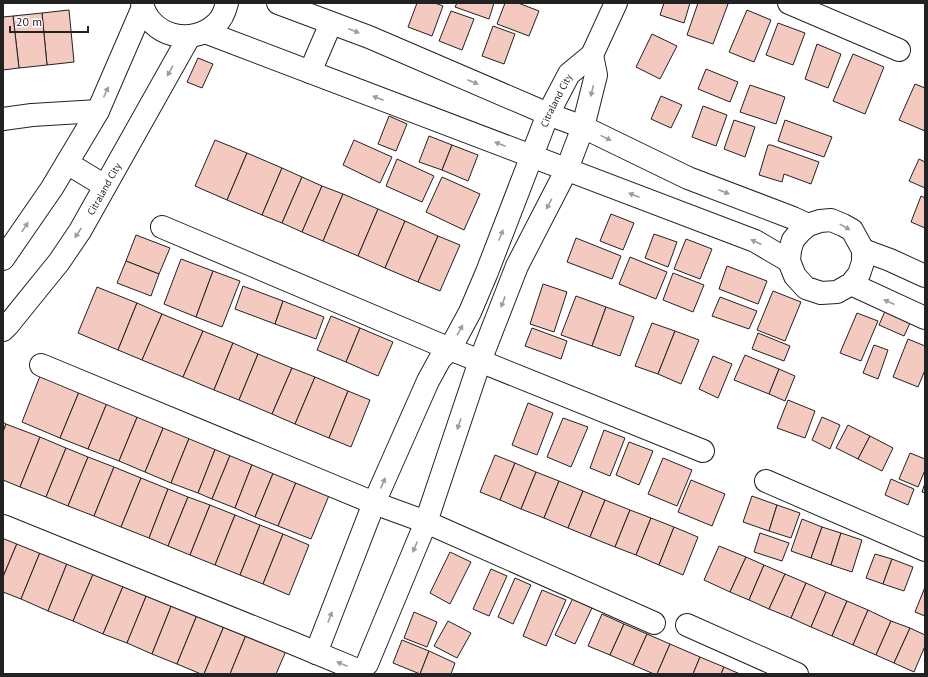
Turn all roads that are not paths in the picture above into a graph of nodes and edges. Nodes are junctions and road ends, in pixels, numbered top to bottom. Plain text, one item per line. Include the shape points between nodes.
1 (227, 3) edge
2 (278, 3) edge
3 (616, 3) edge
4 (789, 3) edge
5 (143, 5) edge
6 (331, 23) junction
7 (197, 34) junction
8 (899, 50) dead end
9 (592, 55) junction
10 (310, 72) junction
11 (98, 111) junction
12 (548, 114) junction
13 (3, 119) edge
14 (583, 127) junction
15 (532, 156) junction
16 (67, 163) junction
17 (567, 169) junction
18 (105, 186) junction
19 (808, 225) junction
20 (162, 228) dead end
21 (863, 250) junction
22 (3, 259) edge
23 (790, 261) junction
24 (925, 276) edge
25 (851, 284) junction
26 (925, 318) edge
27 (3, 330) edge
28 (450, 349) junction
29 (480, 361) junction
30 (41, 366) dead end
31 (703, 451) dead end
32 (766, 481) dead end
33 (374, 503) junction
34 (426, 522) junction
35 (3, 526) edge
36 (925, 550) edge
37 (654, 623) dead end
38 (687, 625) dead end
39 (316, 653) junction
40 (797, 674) edge

1 - 7 street, Citraland City via 225,12 217,24
2 - 6 street
3 - 9 street, Citraland City
4 - 8 street
5 - 7 street via 150,20 174,36
11 -> 5 street
6 - 10 street
6 -> 12 street
7 - 10 street
7 -> 18 street, Citraland City
9 - 12 street, Citraland City via 569,74
9 -> 14 street via 596,75
15 -> 10 street
11 - 13 street
11 - 16 street
12 - 14 street
12 - 15 street, Citraland City
14 - 17 street
14 -> 19 street via 688,178
15 - 17 street
28 -> 15 street, Citraland City via 470,312 487,272
16 - 18 street
22 -> 16 street
23 -> 17 street via 755,241
17 -> 29 street via 517,266
18 -> 27 street, Citraland City via 59,262
19 -> 21 street via 831,220 843,225 852,230
19 - 23 street via 794,240 790,250
20 - 28 street
21 - 24 street
21 - 25 street via 859,274
23 - 25 street via 795,276 806,288 821,293 837,292
26 -> 25 street
28 - 29 street
33 -> 28 street, Citraland City via 428,381 440,359
29 - 31 street
29 -> 34 street
30 - 33 street
32 - 36 street
33 - 34 street
39 -> 33 street, Citraland City
34 - 37 street
34 -> 39 street via 367,664 362,669 355,669
35 - 39 street
38 - 40 street

